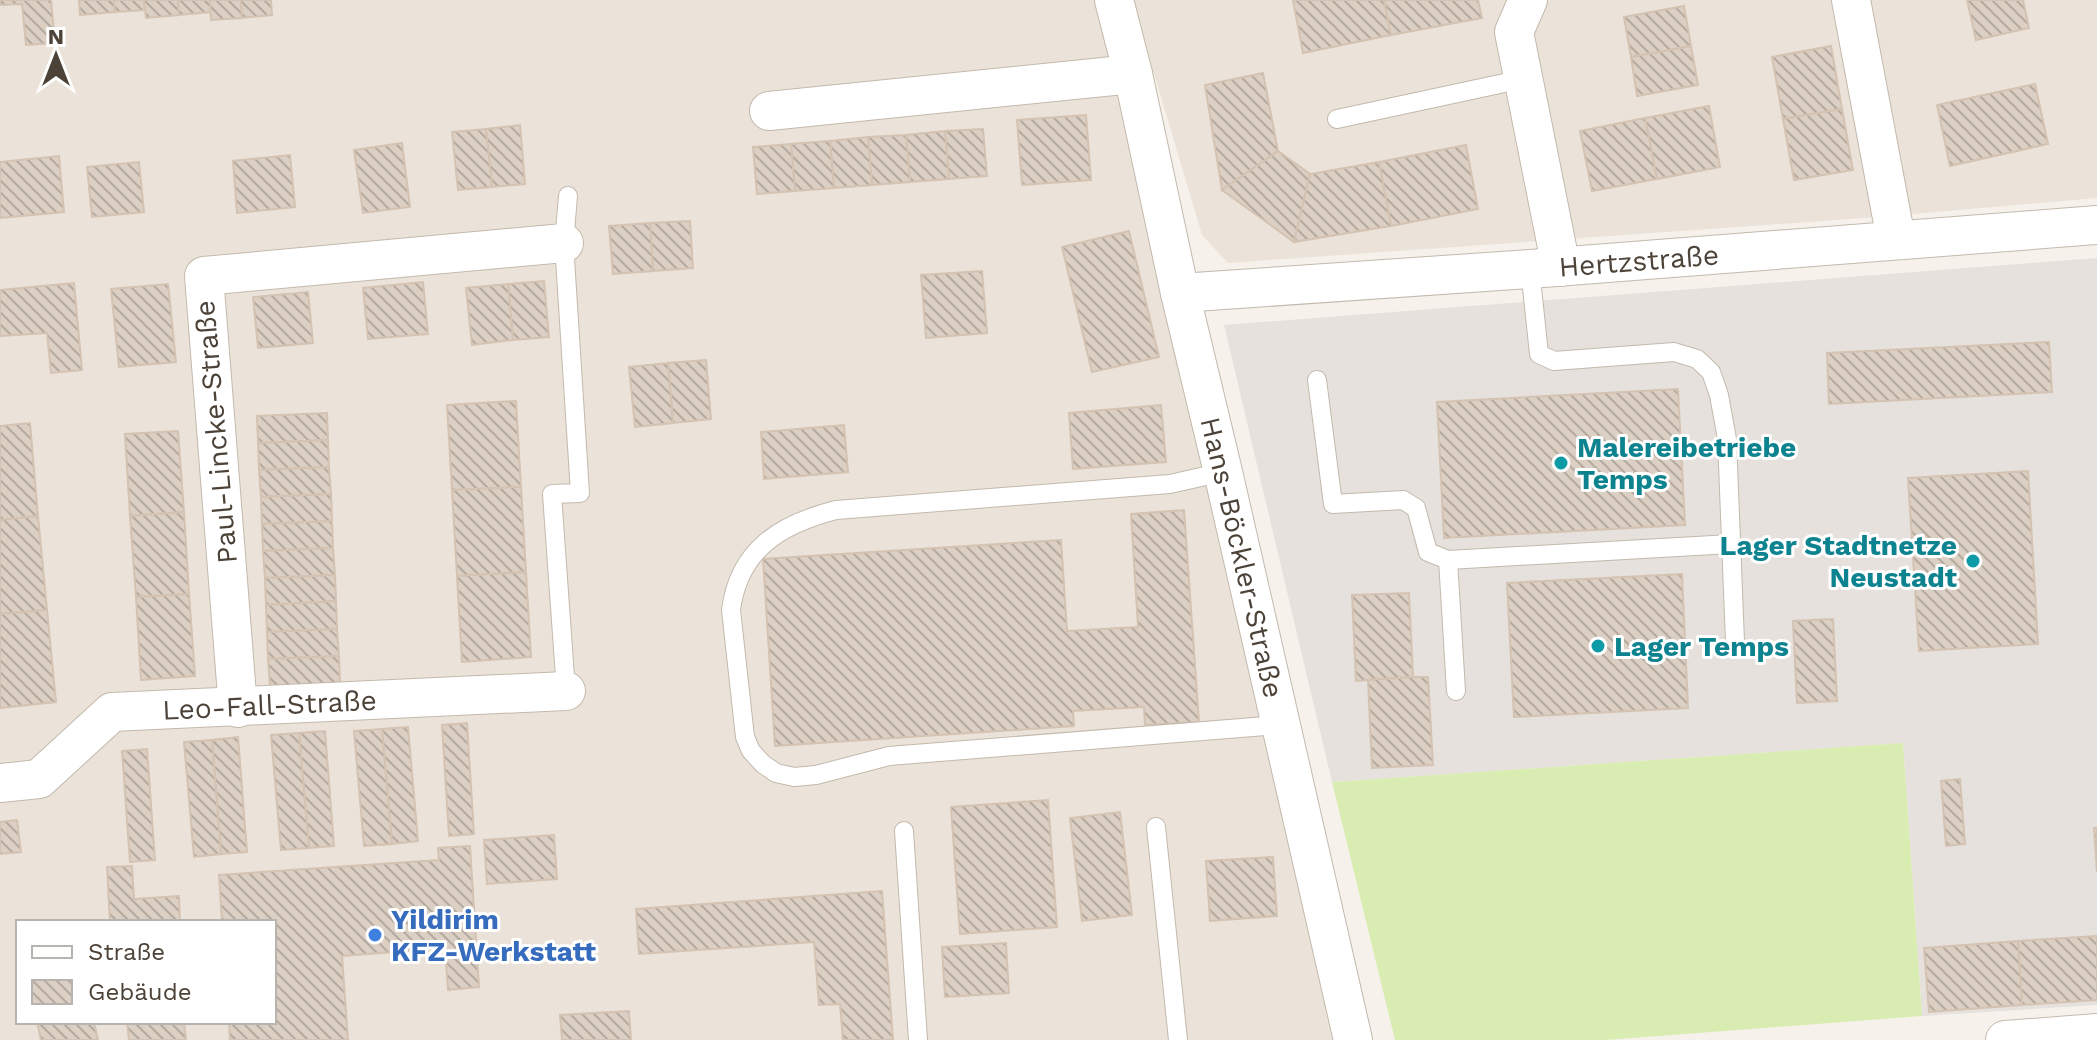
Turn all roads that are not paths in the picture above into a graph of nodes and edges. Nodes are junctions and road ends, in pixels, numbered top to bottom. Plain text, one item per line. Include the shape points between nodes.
1 (1114, 0) edge
2 (1528, 0) edge
3 (1851, 0) edge
4 (1133, 74) junction
5 (1523, 79) junction
6 (769, 111) dead end
7 (1337, 119) dead end
8 (568, 196) dead end
9 (2097, 225) edge
10 (1896, 239) junction
11 (564, 243) junction
12 (1546, 268) junction
13 (1180, 293) junction
14 (1317, 380) dead end
15 (1223, 472) junction
16 (1731, 544) junction
17 (1448, 560) junction
18 (1735, 642) dead end
19 (566, 691) joint
20 (1456, 691) dead end
21 (238, 708) junction
22 (1279, 725) junction
23 (0, 783) edge
24 (1156, 827) dead end
25 (904, 831) dead end
26 (2097, 1033) edge
27 (918, 1040) edge
28 (1178, 1040) edge
29 (1353, 1040) edge
30 (2005, 1040) edge

1 - 4 street, Hans-Böckler-Straße
2 - 5 street via 1514,32
3 - 10 street
4 - 6 street
4 - 13 street, Hans-Böckler-Straße
5 - 7 lane
5 - 12 street
8 - 11 lane
9 - 10 street, Hertzstraße
10 - 12 street, Hertzstraße
11 - 19 lane via 580,493 552,494
11 - 21 street, Paul-Lincke-Straße via 204,276
12 - 13 street, Hertzstraße
12 - 16 lane via 1539,354 1554,361 1674,352 1697,359 1711,372 1727,439
13 - 15 street, Hans-Böckler-Straße
14 - 17 lane via 1333,504 1403,500 1416,508 1428,552
15 - 22 street, Hans-Böckler-Straße
15 - 22 lane via 1170,484 836,510 784,528 748,560 733,590 745,737 763,764 794,777 889,756
16 - 17 lane
16 - 18 lane
17 - 20 lane
19 - 21 street, Leo-Fall-Straße
21 - 23 street, Leo-Fall-Straße via 112,712 39,779
22 - 29 street, Hans-Böckler-Straße
24 - 28 lane
25 - 27 lane
26 - 30 street

